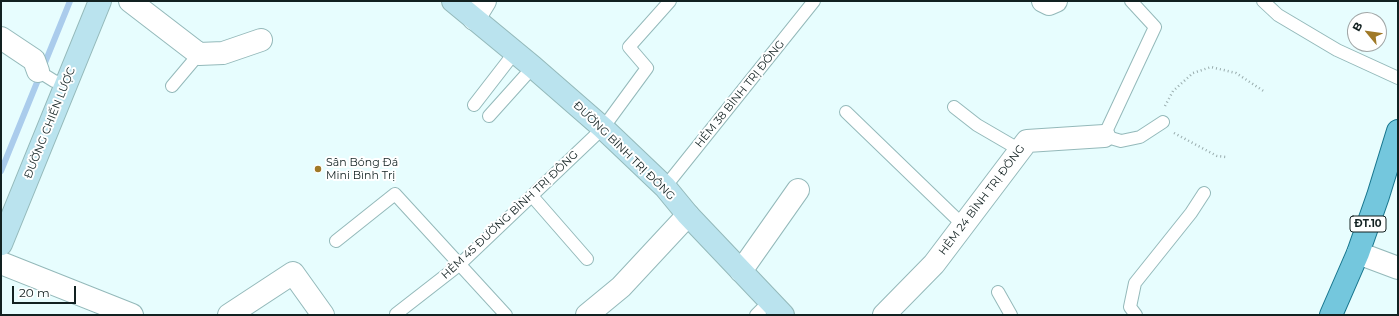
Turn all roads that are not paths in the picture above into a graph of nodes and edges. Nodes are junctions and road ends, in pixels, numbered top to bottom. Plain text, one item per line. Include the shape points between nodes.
1 (100, 1) edge
2 (130, 1) edge
3 (453, 1) edge
4 (670, 1) edge
5 (814, 1) edge
6 (1043, 1) edge
7 (1056, 1) edge
8 (1132, 1) edge
9 (1263, 1) edge
10 (479, 10) edge
11 (1, 38) edge
12 (261, 40) dead end
13 (515, 52) junction
14 (199, 54) junction
15 (533, 67) junction
16 (1398, 78) edge
17 (53, 79) junction
18 (172, 86) dead end
19 (474, 105) dead end
20 (954, 107) dead end
21 (846, 112) dead end
22 (489, 116) dead end
23 (1163, 122) road end
24 (603, 128) junction
25 (1398, 132) edge
26 (1104, 136) junction
27 (1020, 150) junction
28 (665, 187) junction
29 (798, 190) dead end
30 (1204, 193) dead end
31 (532, 196) junction
32 (688, 215) junction
33 (963, 225) junction
34 (336, 241) dead end
35 (1, 244) edge
36 (1358, 253) junction
37 (587, 259) dead end
38 (1, 263) edge
39 (459, 265) junction
40 (1398, 268) edge
41 (741, 271) junction
42 (998, 292) dead end
43 (770, 310) edge
44 (396, 314) edge
45 (132, 315) edge
46 (230, 315) edge
47 (323, 315) edge
48 (506, 315) edge
49 (587, 315) edge
50 (884, 315) edge
51 (1011, 315) edge
52 (1136, 315) edge
53 (1331, 315) edge

1 - 17 street, ĐƯỜNG CHIẾN LƯỢC
2 - 14 street
3 - 10 street, ĐƯỜNG BÌNH TRỊ ĐÔNG
4 - 24 lane, HẺM 45 ĐƯỜNG BÌNH TRỊ ĐÔNG via 629,47 647,68
5 - 28 lane, HẺM 38 BÌNH TRỊ ĐÔNG
6 - 7 street via 1049,4
8 - 26 lane via 1155,27
9 - 16 lane via 1278,15 1337,50
10 - 13 street, ĐƯỜNG BÌNH TRỊ ĐÔNG
11 - 17 street via 34,60
12 - 14 street via 223,53
13 - 15 street, ĐƯỜNG BÌNH TRỊ ĐÔNG
13 - 19 lane
14 - 18 lane
15 - 22 lane
15 - 24 street, ĐƯỜNG BÌNH TRỊ ĐÔNG
17 - 35 street, ĐƯỜNG CHIẾN LƯỢC
20 - 27 lane via 977,125
21 - 33 lane
23 - 26 lane via 1140,137 1121,141
24 - 28 street, ĐƯỜNG BÌNH TRỊ ĐÔNG
24 - 31 lane, HẺM 45 ĐƯỜNG BÌNH TRỊ ĐÔNG
25 - 36 main road, ĐT.10
26 - 27 street, HẺM 24 BÌNH TRỊ ĐÔNG via 1027,141
27 - 33 street, HẺM 24 BÌNH TRỊ ĐÔNG
28 - 32 street, ĐƯỜNG BÌNH TRỊ ĐÔNG
29 - 41 street
30 - 52 lane via 1135,283 1130,307
31 - 37 lane
31 - 39 lane, HẺM 45 ĐƯỜNG BÌNH TRỊ ĐÔNG
32 - 41 street, ĐƯỜNG BÌNH TRỊ ĐÔNG
32 - 49 street via 621,286
33 - 50 street, HẺM 24 BÌNH TRỊ ĐÔNG via 934,264
34 - 39 lane via 395,194
36 - 40 street
36 - 53 main road, ĐT.10
38 - 45 street
39 - 44 lane, HẺM 45 ĐƯỜNG BÌNH TRỊ ĐÔNG
39 - 48 lane
41 - 43 street, ĐƯỜNG BÌNH TRỊ ĐÔNG
42 - 51 lane
46 - 47 street via 293,273

